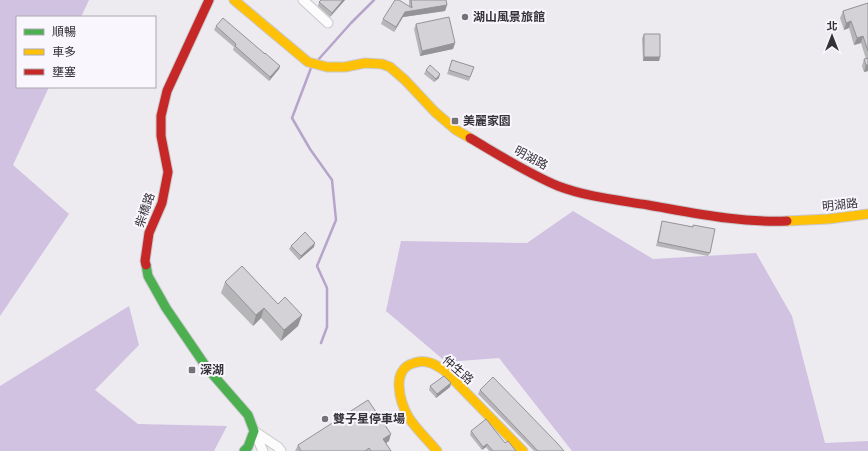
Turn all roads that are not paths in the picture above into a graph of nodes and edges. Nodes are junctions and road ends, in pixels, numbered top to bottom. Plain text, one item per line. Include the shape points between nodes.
1 (209, 0) edge
2 (234, 0) edge
3 (305, 1) edge
4 (328, 23) dead end
5 (868, 214) edge
6 (254, 431) junction
7 (244, 451) edge
8 (263, 451) edge
9 (281, 451) edge
10 (437, 451) edge
11 (523, 451) edge

1 - 6 street, 柴橋路 via 167,91 161,116 161,136 168,172 162,203 149,233 145,262 148,276 166,308 207,368 248,415
2 - 5 street, 明湖路 via 308,62 327,67 365,63 390,67 456,130 530,173 559,186 589,195 712,216 765,222
3 - 4 street
6 - 7 street
6 - 8 street
6 - 9 street
10 - 11 street, 仲生路 via 409,418 401,400 398,385 400,373 405,366 413,362 435,364

